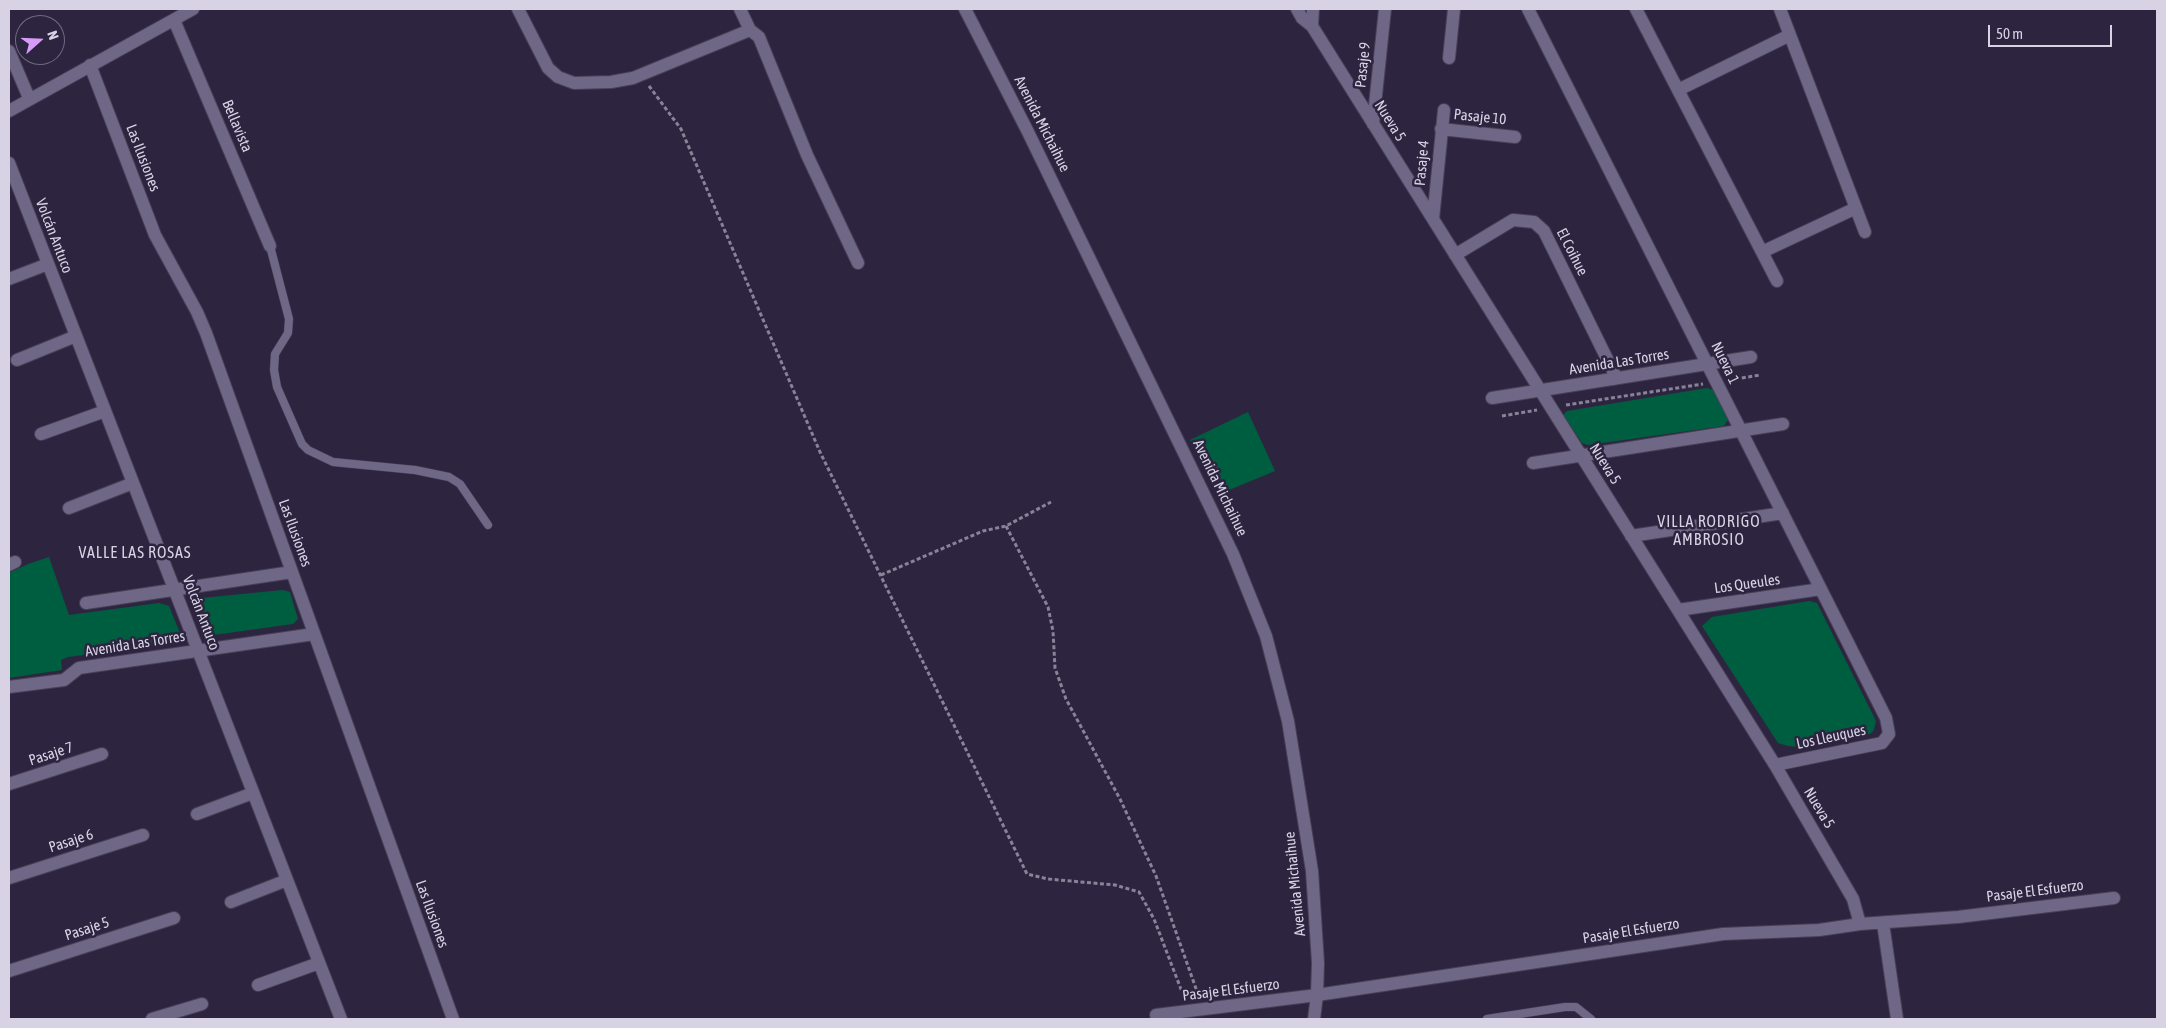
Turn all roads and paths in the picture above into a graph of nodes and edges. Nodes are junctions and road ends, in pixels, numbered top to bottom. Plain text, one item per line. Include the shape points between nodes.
1 (193, 9) edge
2 (518, 9) edge
3 (740, 9) edge
4 (965, 9) edge
5 (1296, 9) edge
6 (1313, 9) edge
7 (1385, 9) edge
8 (1454, 9) edge
9 (1528, 9) edge
10 (1636, 9) edge
11 (1780, 9) edge
12 (174, 20) junction
13 (1312, 26) junction
14 (750, 30) junction
15 (1790, 34) junction
16 (9, 52) edge
17 (1449, 58) dead end
18 (90, 65) junction
19 (640, 76) junction
20 (1678, 90) junction
21 (29, 98) junction
22 (1444, 110) dead end
23 (9, 111) edge
24 (1374, 124) junction
25 (1442, 129) junction
26 (1514, 137) dead end
27 (9, 163) edge
28 (14, 190) edge
29 (1856, 208) junction
30 (1433, 219) junction
31 (1865, 232) dead end
32 (270, 246) joint
33 (1762, 252) junction
34 (1455, 255) junction
35 (858, 263) dead end
36 (48, 264) junction
37 (9, 279) edge
38 (1777, 281) dead end
39 (76, 336) junction
40 (1751, 357) dead end
41 (17, 360) dead end
42 (1708, 364) junction
43 (1760, 375) dead end
44 (1614, 379) junction
45 (1716, 382) junction
46 (1541, 391) junction
47 (1492, 398) dead end
48 (1551, 408) junction
49 (105, 411) junction
50 (1502, 416) dead end
51 (1783, 424) dead end
52 (1741, 431) junction
53 (41, 434) dead end
54 (1581, 455) junction
55 (1533, 463) dead end
56 (133, 483) junction
57 (1051, 502) dead end
58 (69, 508) dead end
59 (1782, 513) junction
60 (488, 525) dead end
61 (1006, 526) junction
62 (1631, 536) junction
63 (292, 572) junction
64 (881, 575) junction
65 (1821, 589) junction
66 (174, 590) junction
67 (86, 603) dead end
68 (1678, 610) junction
69 (314, 634) junction
70 (198, 650) junction
71 (9, 688) edge
72 (1889, 734) joint
73 (102, 754) dead end
74 (1775, 765) junction
75 (9, 784) edge
76 (253, 793) junction
77 (197, 814) dead end
78 (143, 836) dead end
79 (9, 878) edge
80 (287, 880) junction
81 (2114, 898) dead end
82 (231, 902) dead end
83 (174, 918) dead end
84 (1883, 922) junction
85 (1860, 924) junction
86 (319, 963) junction
87 (9, 971) edge
88 (258, 985) dead end
89 (1317, 995) junction
90 (202, 1004) dead end
91 (1204, 1010) junction
92 (1190, 1011) junction
93 (1156, 1016) dead end
94 (152, 1019) edge
95 (341, 1019) edge
96 (452, 1019) edge
97 (1314, 1019) edge
98 (1487, 1019) edge
99 (1592, 1019) edge
100 (1897, 1019) edge

1 - 12 street
2 - 19 street via 545,62 558,77 574,83 611,82
3 - 14 street
4 - 89 street, Avenida Michaihue via 1234,554 1256,608 1282,692 1308,840 1316,910
5 - 13 street, Nueva 5
6 - 13 street
7 - 24 street, Pasaje 9
8 - 17 street
9 - 42 street, Nueva 1
10 - 20 street
11 - 15 street
12 - 18 street
12 - 32 street, Bellavista
13 - 24 street, Nueva 5
14 - 19 street
14 - 35 street via 759,37 807,155
15 - 20 street
15 - 29 street
16 - 21 street
18 - 21 street
18 - 63 street, Las Ilusiones via 155,235 197,312
19 - 64 path via 681,128 820,452
20 - 33 street
21 - 23 street
22 - 25 street, Pasaje 4
24 - 30 street, Nueva 5
25 - 26 street, Pasaje 10
25 - 30 street, Pasaje 4
27 - 28 street, Volcán Antuco
28 - 36 street, Volcán Antuco
29 - 31 street
29 - 33 street
30 - 34 street, Nueva 5
32 - 60 lane via 289,319 288,333 275,354 274,370 277,387 302,444 333,462 415,470 449,477 460,484
33 - 38 street
34 - 44 street, El Coihue via 1513,220 1534,222 1544,231 1614,373
34 - 46 street, Nueva 5
36 - 37 street
36 - 39 street, Volcán Antuco
39 - 41 street
39 - 49 street, Volcán Antuco
40 - 42 street, Avenida Las Torres
42 - 44 street, Avenida Las Torres
42 - 45 street, Nueva 1
43 - 45 path
44 - 46 street, Avenida Las Torres
45 - 48 path
45 - 52 street, Nueva 1
46 - 47 street, Avenida Las Torres
46 - 48 street, Nueva 5
48 - 50 path
48 - 54 street, Nueva 5
49 - 53 street
49 - 56 street, Volcán Antuco
51 - 52 street
52 - 54 street
52 - 59 street, Nueva 1
54 - 55 street
54 - 62 street, Nueva 5
56 - 58 street
56 - 66 street, Volcán Antuco
57 - 61 path
59 - 62 street
59 - 65 street, Nueva 1
61 - 64 path via 983,531
61 - 91 path via 1048,606 1055,668 1066,699 1120,799 1156,876
62 - 68 street, Nueva 5
63 - 66 street
63 - 69 street, Las Ilusiones
64 - 92 path via 1027,874 1115,885 1139,892 1154,918
65 - 68 street, Los Queules
65 - 72 street, Nueva 1 via 1886,718
66 - 67 street
66 - 70 street, Volcán Antuco
68 - 74 street, Nueva 5
69 - 70 street, Avenida Las Torres
69 - 96 street, Las Ilusiones
70 - 71 street, Avenida Las Torres via 80,668 64,680
70 - 76 street, Volcán Antuco
72 - 74 street, Los Lleuques via 1882,743
73 - 75 street, Pasaje 7
74 - 85 street, Nueva 5 via 1853,899
76 - 77 street
76 - 80 street, Volcán Antuco
78 - 79 street, Pasaje 6
80 - 82 street
80 - 86 street, Volcán Antuco
81 - 84 street, Pasaje El Esfuerzo via 1958,917
83 - 87 street, Pasaje 5
84 - 85 street, Pasaje El Esfuerzo
84 - 100 street
85 - 89 street, Pasaje El Esfuerzo via 1819,930 1723,934
86 - 88 street
86 - 95 street, Volcán Antuco
89 - 91 street, Pasaje El Esfuerzo
89 - 97 street, Avenida Michaihue
90 - 94 street
91 - 92 street, Pasaje El Esfuerzo
92 - 93 street, Pasaje El Esfuerzo
98 - 99 lane via 1565,1006 1576,1007

